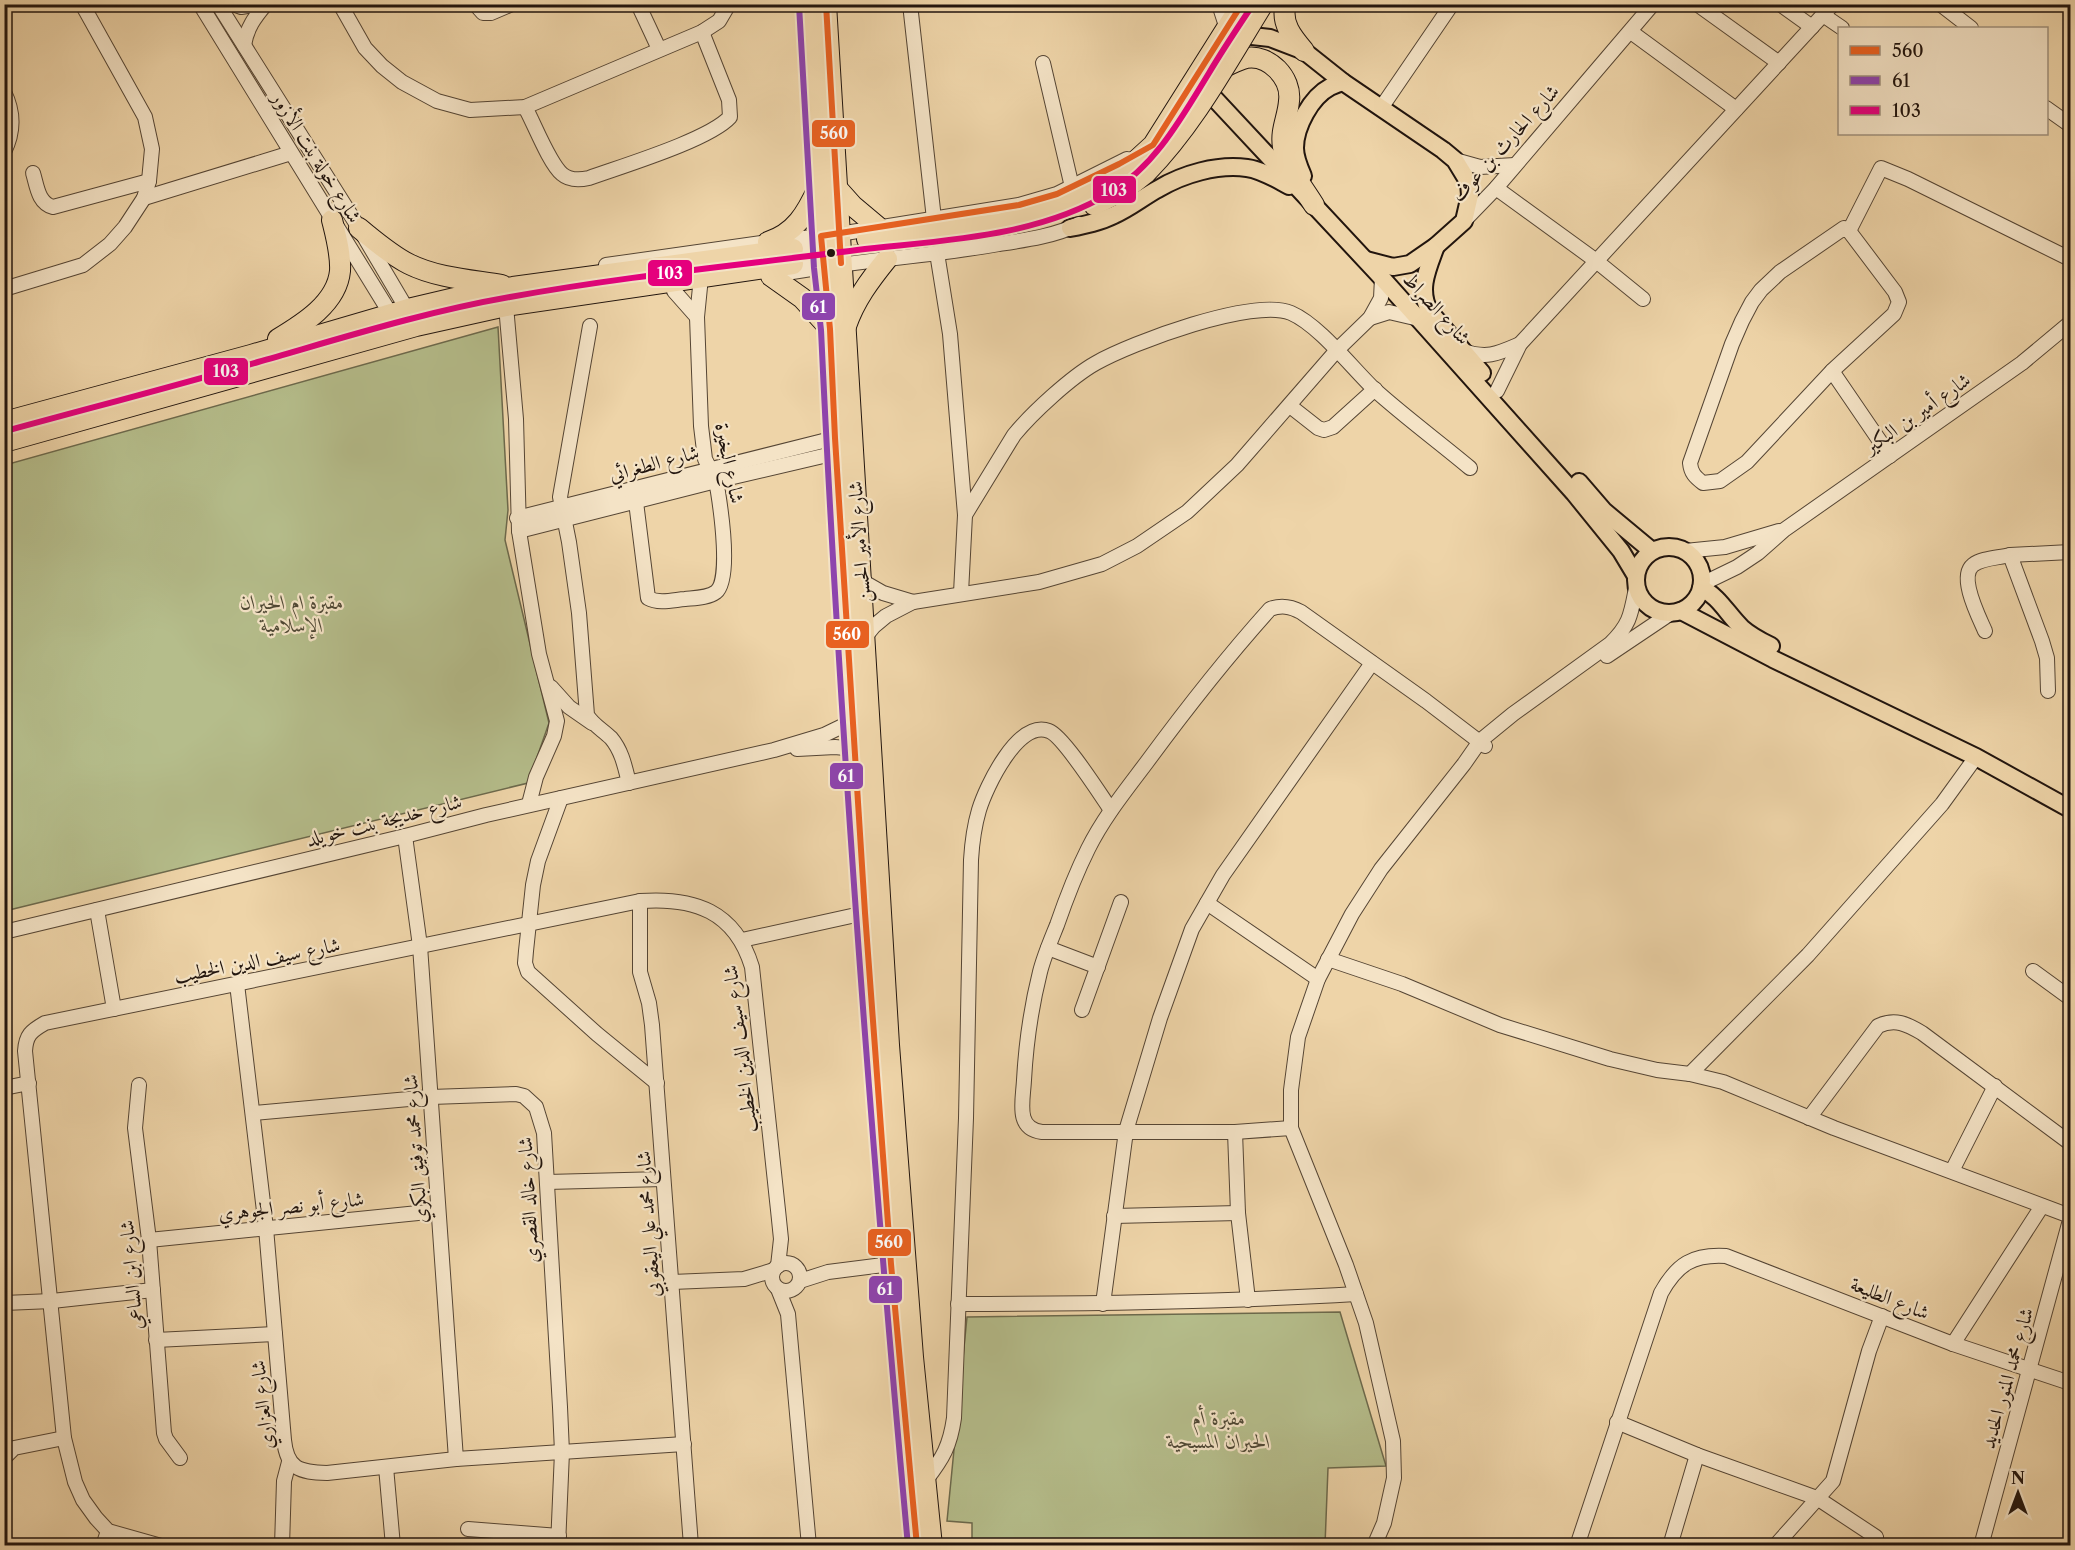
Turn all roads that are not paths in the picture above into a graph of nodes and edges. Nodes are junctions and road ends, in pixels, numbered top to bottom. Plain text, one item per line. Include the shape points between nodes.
1 (82, 4) edge
2 (200, 4) edge
3 (218, 4) edge
4 (233, 4) edge
5 (260, 4) edge
6 (266, 4) edge
7 (340, 4) edge
8 (475, 4) edge
9 (512, 4) edge
10 (638, 4) edge
11 (729, 4) edge
12 (808, 4) edge
13 (826, 4) edge
14 (909, 4) edge
15 (1219, 4) edge
16 (1242, 4) edge
17 (1263, 4) edge
18 (1286, 4) edge
19 (1452, 4) edge
20 (1653, 4) edge
21 (1697, 4) edge
22 (1780, 4) edge
23 (1940, 4) edge
24 (1828, 10) edge
25 (1812, 27) junction
26 (1841, 27) edge
27 (1970, 27) edge
28 (1225, 31) junction
29 (702, 32) junction
30 (1631, 32) junction
31 (244, 45) junction
32 (659, 49) junction
33 (1304, 51) junction
34 (1043, 63) dead end
35 (1779, 63) junction
36 (1224, 67) junction
37 (1195, 77) junction
38 (1343, 82) junction
39 (4, 92) edge
40 (525, 107) junction
41 (1381, 108) junction
42 (1736, 109) junction
43 (2048, 110) edge
44 (2070, 126) edge
45 (1153, 145) junction
46 (4, 152) edge
47 (291, 153) junction
48 (1455, 160) junction
49 (1515, 165) junction
50 (33, 173) dead end
51 (148, 182) junction
52 (1072, 187) junction
53 (827, 188) junction
54 (1496, 188) junction
55 (144, 198) junction
56 (1313, 204) junction
57 (1100, 208) junction
58 (934, 219) junction
59 (332, 220) junction
60 (1464, 221) junction
61 (359, 228) junction
62 (1070, 228) junction
63 (1849, 231) junction
64 (830, 235) junction
65 (768, 242) junction
66 (871, 245) junction
67 (1436, 246) junction
68 (937, 253) junction
69 (796, 255) junction
70 (1365, 260) junction
71 (1596, 260) junction
72 (2070, 260) edge
73 (832, 265) junction
74 (771, 276) junction
75 (1382, 278) junction
76 (700, 287) junction
77 (4, 289) edge
78 (674, 291) junction
79 (515, 296) junction
80 (1644, 299) dead end
81 (697, 317) junction
82 (1370, 318) junction
83 (1419, 319) junction
84 (403, 320) junction
85 (2070, 323) edge
86 (590, 326) dead end
87 (837, 329) junction
88 (1520, 344) junction
89 (1337, 350) junction
90 (1463, 351) junction
91 (251, 355) junction
92 (1832, 371) junction
93 (1375, 389) junction
94 (1497, 391) junction
95 (1290, 406) junction
96 (4, 422) edge
97 (4, 442) edge
98 (835, 445) junction
99 (1890, 456) junction
100 (1470, 468) dead end
101 (713, 475) junction
102 (636, 501) junction
103 (563, 514) junction
104 (965, 515) junction
105 (518, 524) junction
106 (1784, 530) junction
107 (1652, 551) junction
108 (1685, 551) junction
109 (2070, 552) edge
110 (2010, 555) junction
111 (862, 581) junction
112 (1636, 582) junction
113 (1702, 586) junction
114 (961, 593) junction
115 (913, 602) junction
116 (1676, 612) junction
117 (1985, 631) dead end
118 (865, 637) junction
119 (1372, 663) junction
120 (547, 682) junction
121 (2048, 691) dead end
122 (853, 721) junction
123 (594, 724) junction
124 (1482, 744) junction
125 (855, 749) junction
126 (774, 750) junction
127 (1976, 757) junction
128 (629, 783) junction
129 (561, 798) junction
130 (2070, 798) edge
131 (529, 804) junction
132 (2070, 809) edge
133 (1111, 810) junction
134 (405, 836) junction
135 (640, 902) junction
136 (1121, 902) dead end
137 (1207, 903) junction
138 (97, 910) junction
139 (865, 913) junction
140 (529, 925) junction
141 (4, 932) edge
142 (742, 940) junction
143 (420, 946) junction
144 (1048, 948) junction
145 (1328, 959) junction
146 (1098, 967) junction
147 (2033, 971) dead end
148 (1318, 979) junction
149 (237, 984) junction
150 (2070, 998) edge
151 (114, 1009) junction
152 (1082, 1010) dead end
153 (1690, 1074) junction
154 (29, 1083) junction
155 (657, 1083) junction
156 (139, 1085) dead end
157 (1995, 1086) junction
158 (4, 1088) edge
159 (431, 1097) junction
160 (253, 1113) junction
161 (1809, 1118) junction
162 (1291, 1128) junction
163 (1126, 1131) junction
164 (1235, 1132) junction
165 (2070, 1143) edge
166 (1952, 1171) junction
167 (663, 1179) junction
168 (547, 1182) junction
169 (2042, 1206) junction
170 (438, 1211) junction
171 (1238, 1213) junction
172 (1114, 1216) junction
173 (2070, 1218) edge
174 (266, 1228) junction
175 (781, 1239) junction
176 (149, 1240) junction
177 (891, 1264) junction
178 (795, 1266) junction
179 (776, 1268) junction
180 (828, 1272) junction
181 (744, 1279) junction
182 (672, 1282) junction
183 (797, 1285) junction
184 (776, 1288) junction
185 (153, 1290) junction
186 (1356, 1294) junction
187 (1248, 1300) junction
188 (52, 1301) junction
189 (4, 1303) edge
190 (958, 1304) junction
191 (1103, 1304) junction
192 (788, 1314) junction
193 (1882, 1316) junction
194 (275, 1334) junction
195 (156, 1340) junction
196 (1953, 1344) junction
197 (2031, 1371) junction
198 (2070, 1383) edge
199 (1617, 1422) junction
200 (64, 1438) junction
201 (684, 1444) junction
202 (562, 1452) junction
203 (1697, 1455) junction
204 (4, 1458) edge
205 (180, 1458) dead end
206 (456, 1460) junction
207 (289, 1462) junction
208 (386, 1467) junction
209 (926, 1480) junction
210 (1817, 1498) junction
211 (1384, 1522) junction
212 (468, 1529) dead end
213 (108, 1531) junction
214 (1876, 1537) dead end
215 (559, 1541) edge
216 (104, 1545) edge
217 (160, 1545) edge
218 (282, 1545) edge
219 (393, 1545) edge
220 (691, 1545) edge
221 (809, 1545) edge
222 (917, 1545) edge
223 (932, 1545) edge
224 (1374, 1545) edge
225 (1381, 1545) edge
226 (1577, 1545) edge
227 (1670, 1545) edge
228 (1775, 1545) edge
229 (1981, 1545) edge

1 - 51 street via 145,117 152,149
2 - 47 street, شارع خولة بنت الأزور
3 - 31 street, شارع خولة بنت الأزور
4 - 5 street
6 - 31 street via 251,22
7 - 40 street via 365,48 402,82 437,101 470,110
8 - 9 street via 483,13 491,13
10 - 32 street
11 - 29 street via 719,21
12 - 53 highway, شارع الأمير الحسن
13 - 53 highway, شارع الأمير الحسن
14 - 58 street
15 - 28 street
16 - 28 highway
17 - 36 highway, bridge
18 - 33 highway via 1288,28
19 - 41 street
20 - 30 street, شارع الحارث بن عوف
21 - 35 street
22 - 25 street
23 - 27 street
24 - 25 street
24 - 26 street
25 - 35 street
28 - 33 main road via 1270,38
28 - 37 highway
29 - 32 street
29 - 40 street via 729,100 730,117 691,140 589,178 572,179 562,174 552,160
30 - 42 street
30 - 49 street, شارع الحارث بن عوف
31 - 61 street, شارع خولة بنت الأزور
32 - 40 street
33 - 38 main road
34 - 52 street
35 - 42 street
36 - 56 highway via 1246,58 1265,60 1280,71 1290,100 1283,124 1283,147 1288,164
36 - 57 highway, bridge via 1164,155 1146,174
37 - 45 highway
37 - 56 main road, شارع الصراط
38 - 41 main road
38 - 56 main road via 1318,98 1296,136 1297,163
39 - 46 street via 12,114 12,130
41 - 48 main road
42 - 71 street
43 - 44 street
45 - 52 street
45 - 66 highway via 1107,184 1045,211 999,224
47 - 55 street
47 - 59 street, شارع خولة بنت الأزور
48 - 49 street via 1480,167
48 - 60 main road via 1469,188
49 - 54 street, شارع الحارث بن عوف
50 - 51 street via 42,200 53,207
51 - 55 street
52 - 58 street via 1019,205
53 - 64 highway, شارع الأمير الحسن
53 - 65 highway via 783,237
53 - 66 highway via 853,206
54 - 60 street, شارع الحارث بن عوف
54 - 71 street
55 - 77 street via 110,244 83,265
56 - 62 main road via 1268,175 1248,168 1221,169 1168,183 1113,216
56 - 70 main road, شارع الصراط
57 - 62 street
57 - 66 highway via 1005,233
58 - 66 street
59 - 84 street, شارع خولة بنت الأزور
59 - 91 highway via 340,273 327,302 302,326
60 - 67 main road, شارع الحارث بن عوف
61 - 79 highway via 410,265
61 - 84 street, شارع خولة بنت الأزور
62 - 68 street via 1031,239
63 - 72 street via 1881,168
63 - 92 street via 1895,292 1898,307
63 - 92 street via 1840,230 1780,272 1752,303 1732,344 1690,463 1694,476 1703,483 1712,483 1731,475
64 - 66 street
64 - 69 street
64 - 73 highway, شارع الأمير الحسن
65 - 69 street
65 - 79 street via 574,270
66 - 68 street
66 - 73 street
66 - 87 highway via 858,299
67 - 70 main road, شارع الحارث بن عوف via 1402,266 1384,267
67 - 90 main road, شارع الصراط via 1425,275 1425,304
68 - 104 street via 950,334
69 - 73 street
69 - 74 street
69 - 79 highway
70 - 75 main road, شارع الصراط
71 - 80 street
71 - 88 street
73 - 87 highway, شارع الأمير الحسن
74 - 76 street
74 - 87 highway
75 - 82 street via 1380,298
75 - 83 main road, شارع الصراط
76 - 78 street
76 - 81 street, شارع البخيرة
78 - 79 street via 553,307 533,307
78 - 81 street
79 - 84 highway
79 - 105 street
81 - 101 street, شارع البخيرة via 701,426 705,459
82 - 83 street via 1396,312
82 - 89 street
83 - 112 main road, شارع الصراط via 1574,493 1621,551
84 - 91 highway
84 - 97 highway
85 - 99 street, شارع أمير بن البكير via 2022,363
86 - 103 street via 561,487
87 - 98 highway, شارع الأمير الحسن
87 - 111 highway, شارع الأمير الحسن
88 - 90 street via 1486,356
88 - 94 street
89 - 93 street
89 - 95 street
89 - 104 street via 1294,314 1271,309 1193,325 1119,351 1076,377 1023,424
90 - 94 main road, شارع الصراط
91 - 96 highway
92 - 99 street
93 - 95 street via 1333,427 1324,430
93 - 100 street
94 - 107 main road, شارع الصراط via 1605,511
95 - 114 street via 1237,465 1187,512 1137,546 1071,574
98 - 101 street, شارع الطغرائي
98 - 122 highway, شارع الأمير الحسن
99 - 106 street, شارع أمير بن البكير
101 - 102 street, شارع الطغرائي
101 - 102 street, شارع البخيرة via 720,503 724,564 722,584 706,596 662,602 648,598
101 - 103 street, شارع الطغرائي
102 - 103 street, شارع الطغرائي
103 - 105 street, شارع الطغرائي
103 - 123 street via 579,613 586,711
104 - 114 street
105 - 120 street
106 - 108 street, شارع أمير بن البكير via 1725,547
106 - 113 street, شارع أمير بن البكير via 1758,553
107 - 108 main road via 1674,547
107 - 112 main road via 1638,566
108 - 113 main road via 1700,567
109 - 110 street
110 - 117 street via 1974,564 1968,570 1970,594
110 - 121 street via 2047,658
111 - 115 street via 883,593
111 - 118 highway, شارع الأمير الحسن
112 - 116 main road via 1641,599 1649,607
112 - 124 street via 1631,615 1623,632 1513,714
113 - 116 main road via 1690,606
113 - 130 main road via 1755,638 1899,706
114 - 115 street
115 - 118 street via 886,616
116 - 124 street
116 - 127 main road
118 - 209 highway, شارع الأمير الحسن via 889,1045
119 - 124 street
119 - 133 street via 1293,608 1270,609 1198,692
119 - 137 street
120 - 123 street via 569,707
120 - 131 street via 556,726
122 - 125 highway, شارع الأمير الحسن
122 - 126 street, شارع خديجة بنت خويلد via 824,735
123 - 128 street via 618,748
124 - 145 street via 1381,869
125 - 126 street, شارع خديجة بنت خويلد
125 - 139 highway, شارع الأمير الحسن
126 - 128 street, شارع خديجة بنت خويلد
127 - 132 main road
127 - 153 street via 1942,804 1808,955
128 - 129 street, شارع خديجة بنت خويلد
129 - 131 street, شارع خديجة بنت خويلد
129 - 140 street via 535,875
131 - 134 street, شارع خديجة بنت خويلد
133 - 144 street via 1088,848
133 - 190 street via 1066,746 1051,731 1041,729 1028,732 1008,753 974,826
134 - 138 street, شارع خديجة بنت خويلد
134 - 143 street, شارع محمد توفيق البكري
135 - 140 street, شارع سيف الدين الخطيب
135 - 142 street, شارع سيف الدين الخطيب via 659,900 705,907
135 - 155 street, شارع محمد علي اليعقوبي via 640,972 649,1003
136 - 146 street
137 - 148 street
137 - 163 street via 1192,929 1160,1018
138 - 141 street, شارع خديجة بنت خويلد
138 - 151 street
139 - 142 street
139 - 177 highway, شارع الأمير الحسن
140 - 143 street, شارع سيف الدين الخطيب
140 - 155 street via 525,963 533,979
142 - 175 street, شارع سيف الدين الخطيب via 752,967
143 - 149 street, شارع سيف الدين الخطيب
143 - 159 street, شارع محمد توفيق البكري
144 - 146 street
144 - 163 street via 1040,969 1028,1035 1024,1120 1032,1131
145 - 148 street
145 - 153 street via 1402,984 1500,1025 1610,1059
146 - 152 street
147 - 150 street
148 - 162 street via 1298,1037
149 - 151 street, شارع سيف الدين الخطيب
149 - 160 street, شارع العزاري
151 - 154 street, شارع سيف الدين الخطيب via 45,1023 33,1030 26,1038
153 - 161 street via 1723,1082
154 - 158 street
154 - 188 street, شارع سيف الدين الخطيب
155 - 167 street, شارع محمد علي اليعقوبي
156 - 176 street, شارع ابن الساعي via 135,1128
157 - 161 street via 1912,1027 1888,1021 1878,1026
157 - 165 street
157 - 166 street
159 - 160 street, شارع خالد القصري
159 - 168 street, شارع خالد القصري via 502,1093 532,1101 544,1133
159 - 170 street, شارع محمد توفيق البكري
160 - 174 street, شارع العزاري
161 - 166 street
162 - 164 street
162 - 186 street
163 - 164 street
163 - 172 street
164 - 171 street
166 - 169 street
167 - 168 street
167 - 182 street, شارع محمد علي اليعقوبي
168 - 202 street, شارع خالد القصري
169 - 173 street
169 - 196 street
170 - 174 street, شارع أبو نصر الجوهري
170 - 206 street, شارع محمد توفيق البكري
171 - 172 street
171 - 187 street
172 - 191 street
173 - 197 street, شارع محمد المنور الحديد
174 - 176 street, شارع أبو نصر الجوهري
174 - 194 street, شارع العزاري
175 - 178 street, شارع سيف الدين الخطيب
175 - 179 street, شارع سيف الدين الخطيب
176 - 185 street, شارع ابن الساعي
177 - 180 street
177 - 222 highway, شارع الأمير الحسن
178 - 179 street via 786,1263
178 - 180 street
178 - 183 street via 800,1274
179 - 181 street
179 - 184 street via 772,1278
180 - 183 street
181 - 182 street
181 - 184 street
182 - 201 street, شارع محمد علي اليعقوبي
183 - 184 street via 786,1292
183 - 192 street
184 - 192 street
185 - 188 street
185 - 195 street, شارع ابن الساعي
186 - 187 street
186 - 211 street via 1393,1442 1394,1479
187 - 191 street
188 - 189 street
188 - 200 street, شارع سيف الدين الخطيب
190 - 191 street
190 - 209 street via 952,1435
192 - 221 street
193 - 196 street, شارع الطليعة
193 - 199 street, شارع الطليعة via 1726,1256 1694,1258 1670,1278 1661,1293
193 - 210 street via 1833,1481
194 - 195 street
194 - 207 street, شارع العزاري
195 - 205 street, شارع ابن الساعي via 165,1436
196 - 197 street, شارع الطليعة
197 - 198 street, شارع الطليعة
197 - 229 street, شارع محمد المنور الحديد
199 - 203 street
199 - 226 street
200 - 204 street via 14,1448
200 - 213 street, شارع سيف الدين الخطيب via 83,1500
201 - 202 street, شارع العزاري
201 - 220 street, شارع محمد علي اليعقوبي
202 - 206 street, شارع العزاري
202 - 215 street, شارع خالد القصري
203 - 210 street
203 - 227 street
206 - 208 street, شارع العزاري
207 - 208 street, شارع العزاري via 298,1469 327,1473
207 - 218 street via 284,1481
208 - 219 street
209 - 223 highway, شارع الأمير الحسن
210 - 214 street
210 - 228 street
211 - 224 street
211 - 225 street
212 - 215 street
213 - 216 street
213 - 217 street

